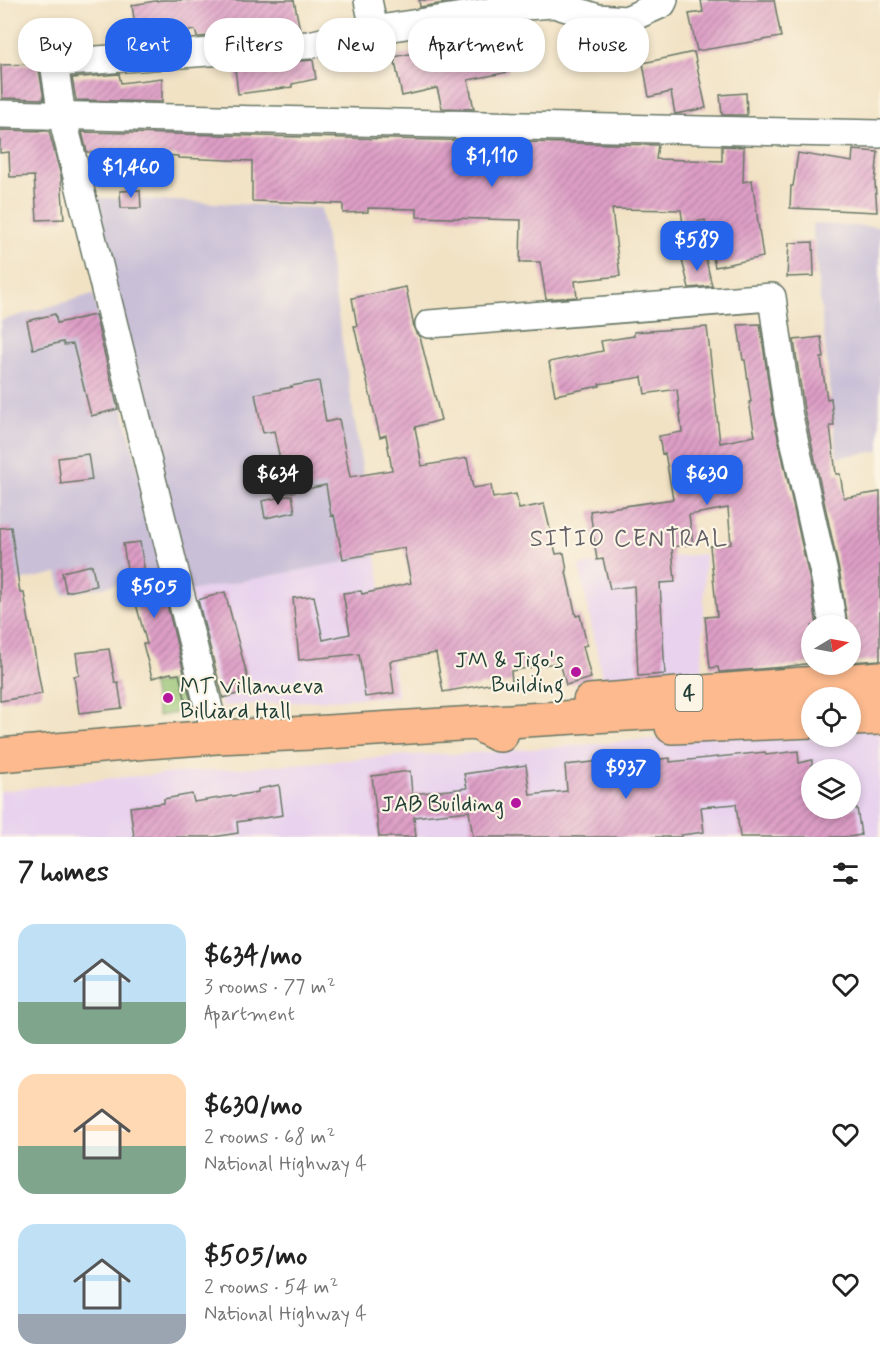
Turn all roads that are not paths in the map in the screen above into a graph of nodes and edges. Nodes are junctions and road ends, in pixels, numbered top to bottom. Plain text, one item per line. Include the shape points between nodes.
1 (368, 0) edge
2 (664, 0) edge
3 (372, 18) edge
4 (396, 27) edge
5 (316, 43) edge
6 (0, 114) edge
7 (62, 116) junction
8 (880, 134) edge
9 (429, 324) dead end
10 (830, 615) edge
11 (880, 678) edge
12 (844, 682) edge
13 (880, 699) edge
14 (801, 703) edge
15 (486, 715) junction
16 (880, 718) edge
17 (861, 719) edge
18 (801, 721) edge
19 (216, 737) junction
20 (0, 756) edge

1 - 3 street
2 - 4 street via 626,20 598,18 554,4
5 - 7 street via 54,63
6 - 7 street
7 - 8 street
7 - 19 street
9 - 10 street via 772,297 788,412
11 - 12 main road, 4
12 - 13 main road
12 - 15 main road, 4
14 - 15 main road
15 - 18 main road, 4 via 498,735
15 - 19 main road, 4 via 311,733
16 - 17 main road
19 - 20 main road, 4

